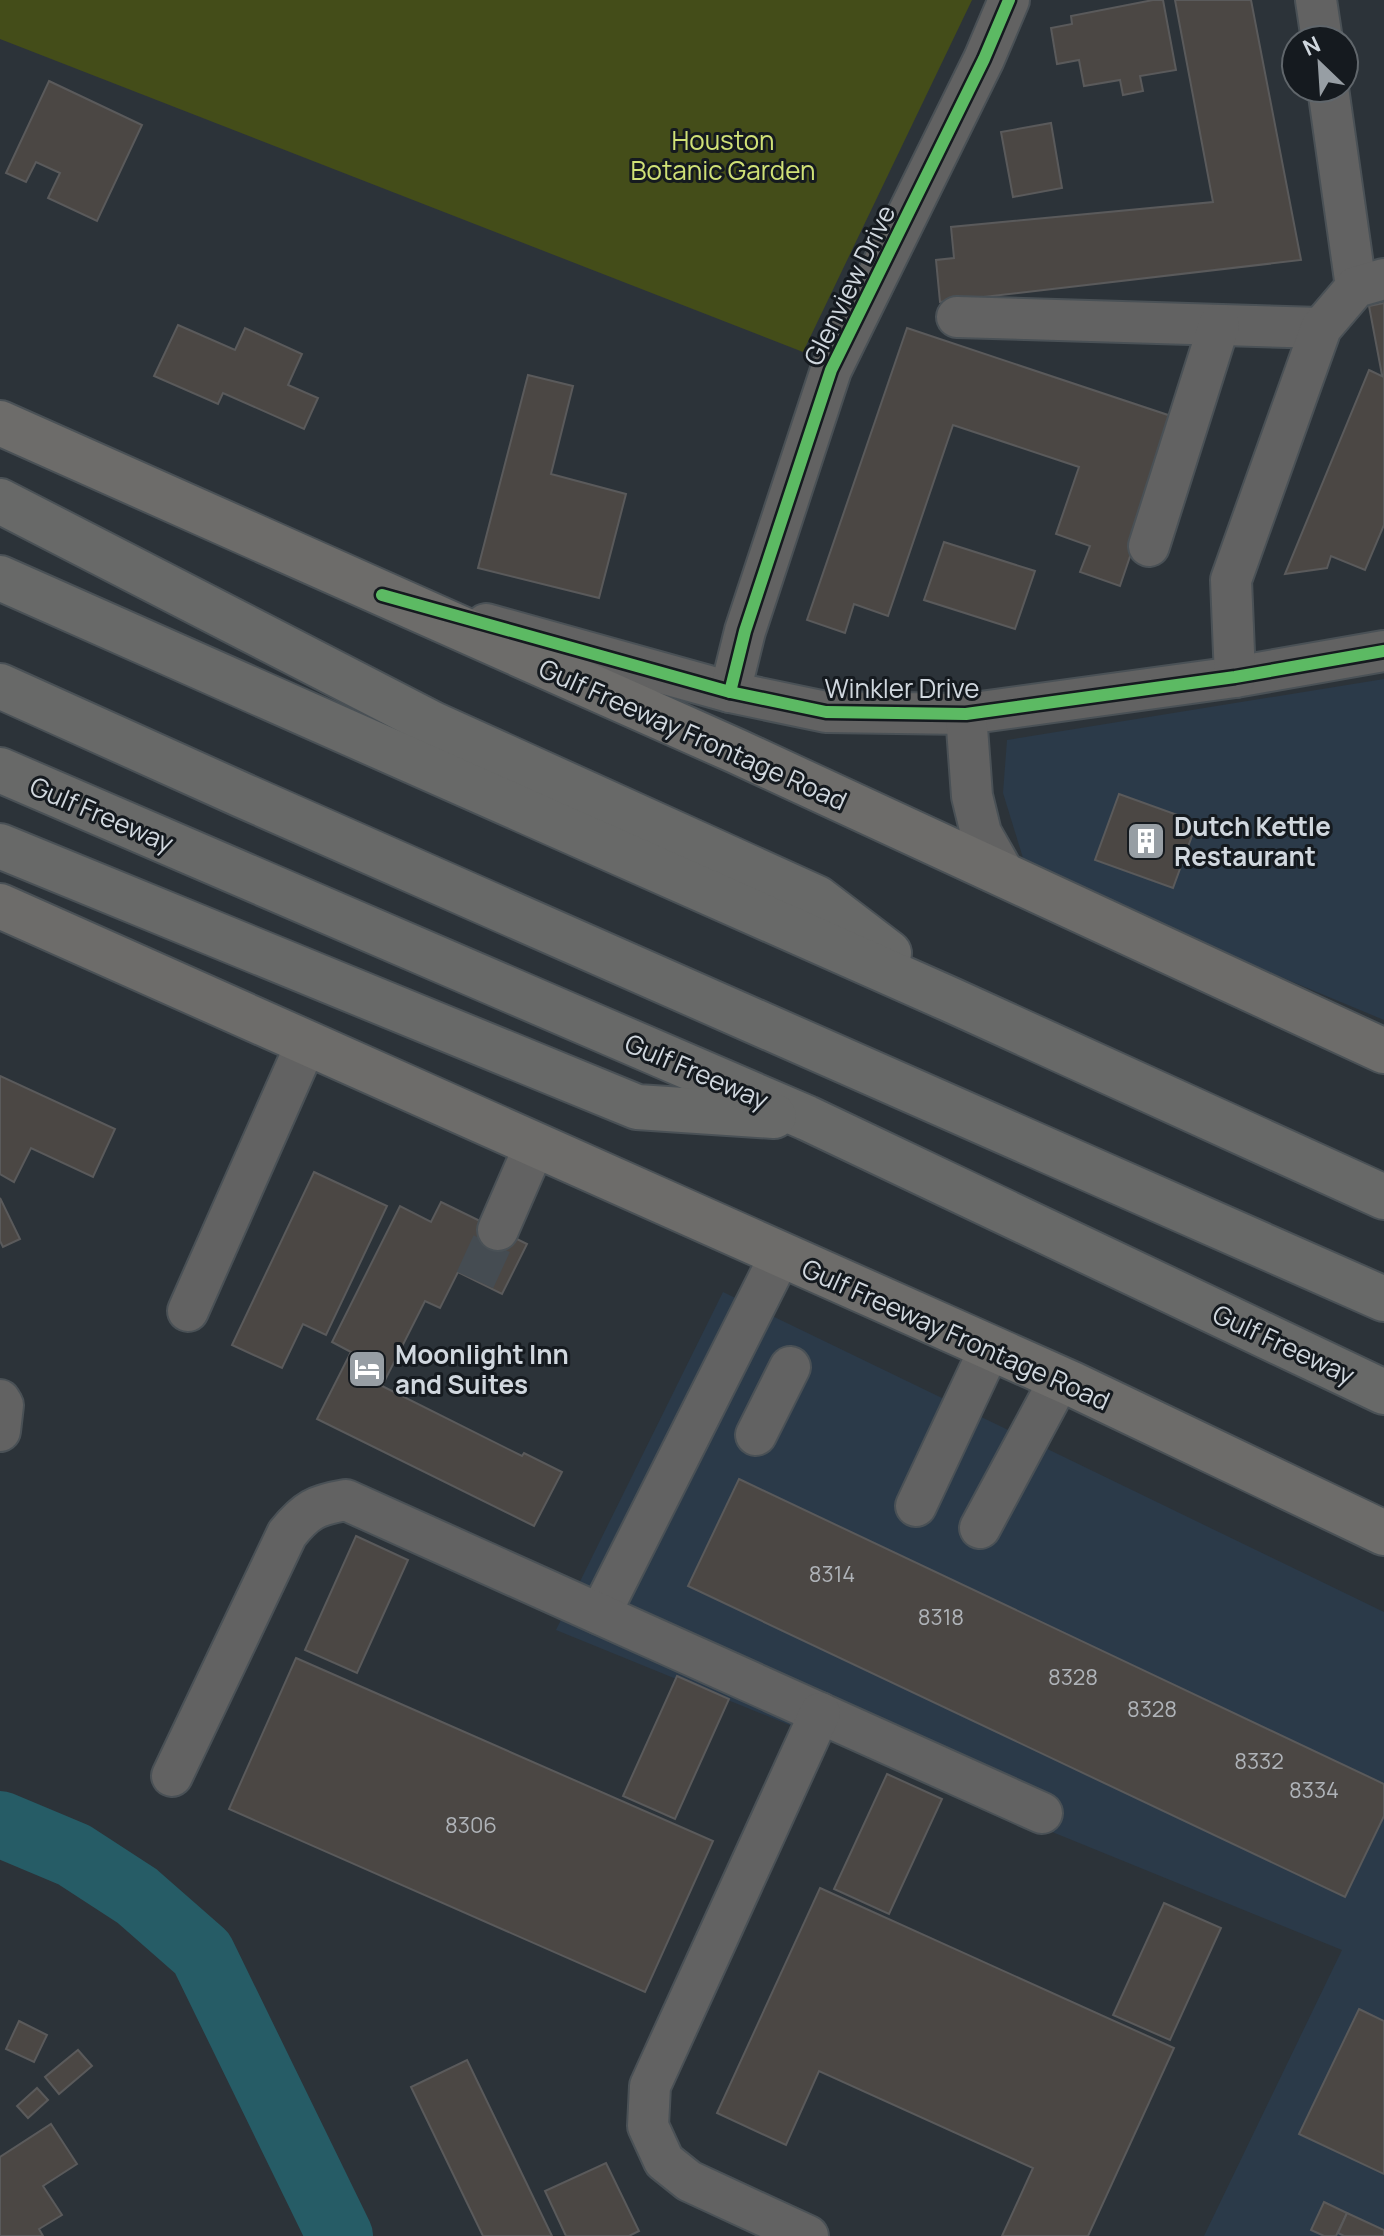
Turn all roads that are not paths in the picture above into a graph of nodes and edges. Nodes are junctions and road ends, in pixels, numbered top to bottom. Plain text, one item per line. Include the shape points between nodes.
1 (1009, 0) edge
2 (1316, 0) edge
3 (1320, 24) edge
4 (1331, 104) edge
5 (1370, 283) edge
6 (957, 317) dead end
7 (1219, 325) junction
8 (1321, 328) junction
9 (0, 423) edge
10 (0, 501) edge
11 (1149, 546) dead end
12 (0, 578) edge
13 (382, 595) junction
14 (1384, 651) edge
15 (1235, 677) junction
16 (0, 686) edge
17 (730, 692) junction
18 (966, 714) junction
19 (0, 770) edge
20 (0, 846) edge
21 (1006, 877) junction
22 (0, 906) edge
23 (949, 999) junction
24 (307, 1042) junction
25 (1384, 1051) edge
26 (807, 1118) junction
27 (535, 1145) junction
28 (1384, 1197) edge
29 (498, 1230) tunnel mouth
30 (780, 1256) junction
31 (1384, 1299) edge
32 (188, 1311) dead end
33 (990, 1348) junction
34 (790, 1367) dead end
35 (1060, 1379) junction
36 (1384, 1392) edge
37 (0, 1400) edge
38 (0, 1431) edge
39 (756, 1435) dead end
40 (916, 1506) dead end
41 (980, 1528) dead end
42 (1384, 1533) edge
43 (600, 1614) junction
44 (820, 1713) junction
45 (172, 1776) dead end
46 (1042, 1813) dead end
47 (808, 2236) edge

1 - 17 street, Glenview Drive via 831,370
2 - 3 street
4 - 5 street
5 - 8 street
6 - 7 street
7 - 8 street
7 - 11 street
8 - 15 street via 1231,580
9 - 13 main road, Gulf Freeway Frontage Road
10 - 23 highway via 433,724 817,898
12 - 23 highway
13 - 17 street, Winkler Drive
13 - 21 main road, Gulf Freeway Frontage Road
14 - 15 street, Winkler Drive
15 - 18 street, Winkler Drive
16 - 31 highway
17 - 18 street, Winkler Drive via 826,712
18 - 21 street via 972,796 981,833
19 - 26 highway, Gulf Freeway
20 - 26 highway via 637,1107
21 - 25 main road, Gulf Freeway Frontage Road
22 - 24 main road, Gulf Freeway Frontage Road
23 - 28 highway
24 - 27 main road, Gulf Freeway Frontage Road
24 - 32 street
26 - 36 highway, Gulf Freeway
27 - 29 street
27 - 30 main road, Gulf Freeway Frontage Road
30 - 33 main road, Gulf Freeway Frontage Road
30 - 43 street
33 - 35 main road, Gulf Freeway Frontage Road
33 - 40 street
34 - 39 street
35 - 41 street
35 - 42 main road, Gulf Freeway Frontage Road
37 - 38 street
43 - 44 street
43 - 45 street via 346,1500 319,1505 287,1534
44 - 46 street
44 - 47 street via 650,2086 648,2126 664,2161 689,2181

